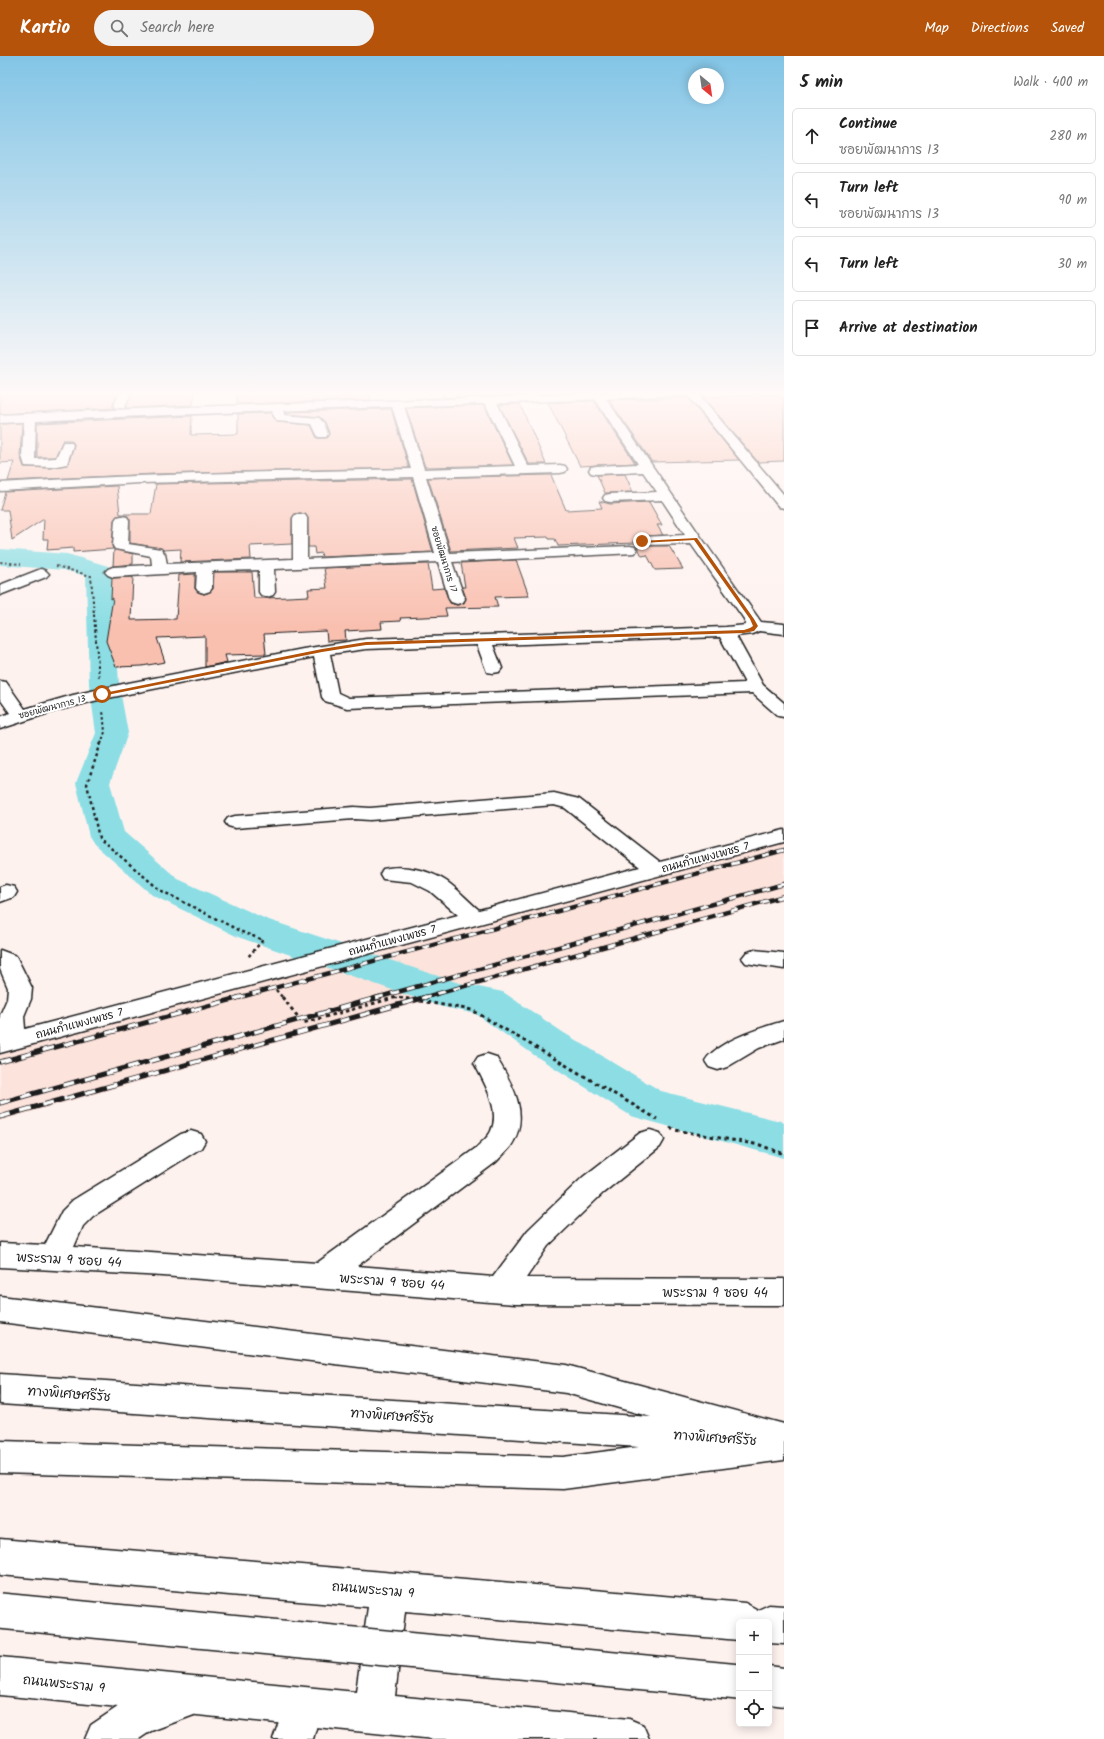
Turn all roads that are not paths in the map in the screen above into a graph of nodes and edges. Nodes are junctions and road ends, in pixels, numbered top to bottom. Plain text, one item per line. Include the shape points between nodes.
1 (419, 470) edge
2 (550, 470) edge
3 (596, 470) dead end
4 (608, 470) edge
5 (648, 470) edge
6 (755, 470) edge
7 (524, 471) joint
8 (420, 474) junction
9 (0, 487) edge
10 (666, 496) junction
11 (610, 498) dead end
12 (784, 504) edge
13 (300, 518) dead end
14 (122, 520) dead end
15 (695, 539) junction
16 (642, 541) dead end
17 (630, 550) dead end
18 (443, 558) junction
19 (300, 564) junction
20 (266, 566) junction
21 (205, 568) junction
22 (162, 569) junction
23 (113, 572) dead end
24 (41, 574) dead end
25 (204, 588) dead end
26 (0, 590) edge
27 (267, 592) dead end
28 (456, 599) dead end
29 (755, 626) junction
30 (784, 629) edge
31 (726, 632) junction
32 (483, 640) junction
33 (322, 651) junction
34 (493, 668) dead end
35 (0, 686) edge
36 (756, 688) junction
37 (784, 712) edge
38 (20, 715) junction
39 (0, 722) edge
40 (234, 822) dead end
41 (784, 836) edge
42 (656, 870) junction
43 (391, 874) dead end
44 (475, 918) junction
45 (0, 958) edge
46 (754, 958) dead end
47 (784, 961) edge
48 (784, 1030) edge
49 (6, 1043) edge
50 (718, 1061) dead end
51 (487, 1063) dead end
52 (660, 1130) road end
53 (191, 1141) dead end
54 (0, 1255) edge
55 (54, 1258) junction
56 (322, 1276) junction
57 (501, 1289) junction
58 (784, 1292) edge
59 (0, 1310) edge
60 (0, 1389) edge
61 (784, 1442) edge
62 (0, 1457) edge
63 (0, 1557) edge
64 (389, 1591) junction
65 (0, 1611) edge
66 (736, 1621) edge
67 (772, 1624) edge
68 (784, 1625) edge
69 (0, 1676) edge
70 (736, 1682) edge
71 (772, 1685) edge
72 (784, 1687) edge
73 (197, 1696) junction
74 (373, 1713) junction
75 (298, 1723) edge
76 (105, 1739) edge
77 (630, 1739) edge

1 - 8 main road, ซอยพัฒนาการ 17
2 - 7 main road
3 - 4 main road
5 - 10 main road
6 - 12 main road
7 - 8 main road
8 - 9 main road via 187,478
8 - 18 main road, ซอยพัฒนาการ 17
10 - 11 main road
10 - 15 main road
13 - 19 main road
14 - 22 main road via 120,546 156,552
15 - 16 main road
15 - 29 main road
17 - 18 main road
18 - 19 main road
18 - 28 main road, ซอยพัฒนาการ 17
19 - 20 main road
20 - 21 main road
20 - 27 main road
21 - 22 main road
21 - 25 main road
22 - 23 main road
24 - 26 main road
29 - 30 main road
29 - 31 main road, ซอยพัฒนาการ 13 via 752,630
31 - 32 main road, ซอยพัฒนาการ 13
31 - 36 main road
32 - 33 main road, ซอยพัฒนาการ 13 via 378,643
32 - 34 main road
33 - 36 main road via 329,693 338,701 347,703
33 - 38 main road, ซอยพัฒนาการ 13 via 129,688
35 - 38 main road
36 - 37 main road
38 - 39 main road, ซอยพัฒนาการ 13
40 - 42 main road via 554,799 572,803
41 - 42 main road, ถนนกำแพงเพชร 7
42 - 44 main road, ถนนกำแพงเพชร 7
43 - 44 main road via 416,876 438,886
44 - 49 main road, ถนนกำแพงเพชร 7
45 - 49 main road via 8,961 20,988
46 - 47 main road
48 - 50 main road via 750,1042
51 - 56 main road via 502,1091 507,1121 501,1138 486,1155
52 - 57 main road via 593,1185 538,1238
53 - 55 main road via 82,1208 72,1218
54 - 55 main road, พระราม 9 ซอย 44
55 - 56 main road, พระราม 9 ซอย 44
56 - 57 main road, พระราม 9 ซอย 44
57 - 58 main road, พระราม 9 ซอย 44
59 - 61 main road via 566,1379
60 - 61 main road, ทางพิเศษศรีรัช
61 - 62 main road via 563,1473
63 - 64 main road, ถนนพระราม 9
64 - 66 main road, ถนนพระราม 9
64 - 74 main road
65 - 70 main road, bridge
67 - 68 main road
69 - 73 main road, ถนนพระราม 9
71 - 72 main road
73 - 75 main road, ถนนพระราม 9
73 - 76 main road via 139,1716
74 - 75 main road, ถนนพระราม 9
74 - 77 main road, ถนนพระราม 9

